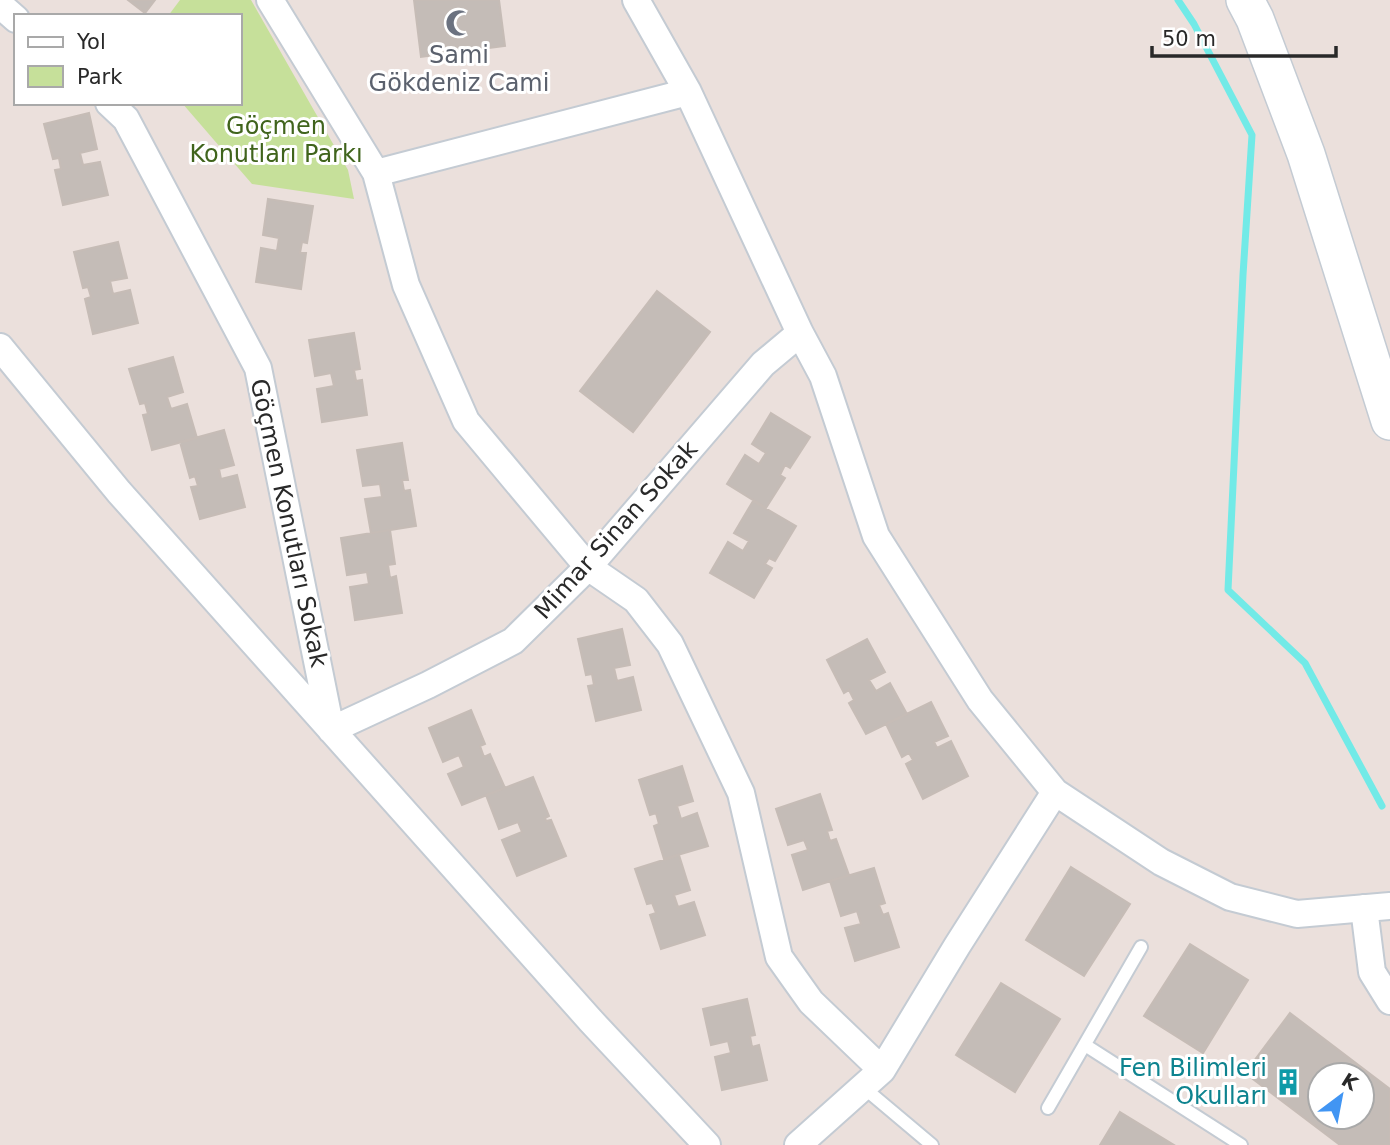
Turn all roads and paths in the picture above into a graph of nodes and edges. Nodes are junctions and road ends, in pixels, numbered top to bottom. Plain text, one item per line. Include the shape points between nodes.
1 (270, 0) edge
2 (636, 0) edge
3 (1245, 0) edge
4 (0, 5) edge
5 (14, 17) edge
6 (688, 92) junction
7 (111, 105) edge
8 (376, 173) junction
9 (800, 332) junction
10 (0, 347) edge
11 (1390, 421) edge
12 (588, 568) junction
13 (331, 730) junction
14 (1055, 792) junction
15 (1390, 890) edge
16 (1377, 907) edge
17 (1141, 947) dead end
18 (1390, 1001) edge
19 (1085, 1045) junction
20 (873, 1079) junction
21 (1048, 1108) dead end
22 (707, 1145) edge
23 (798, 1145) edge
24 (932, 1145) edge
25 (1241, 1145) edge

1 - 8 street
2 - 6 street
3 - 11 main road via 1306,154
4 - 5 street
6 - 8 street
6 - 9 street
7 - 13 street, Göçmen Konutları Sokak via 126,119 258,368
8 - 12 street via 406,285 466,422
9 - 12 street, Mimar Sinan Sokak via 763,364
9 - 14 street via 823,376 876,536 980,700
10 - 13 street via 119,492
12 - 13 street, Mimar Sinan Sokak via 513,641
12 - 20 street via 636,600 670,644 741,793 779,957
13 - 22 street
14 - 16 street via 1161,863 1230,897 1297,914
14 - 20 street
15 - 16 street
16 - 18 street via 1372,972
17 - 19 lane
19 - 21 lane
19 - 25 lane
20 - 23 street
20 - 24 lane

